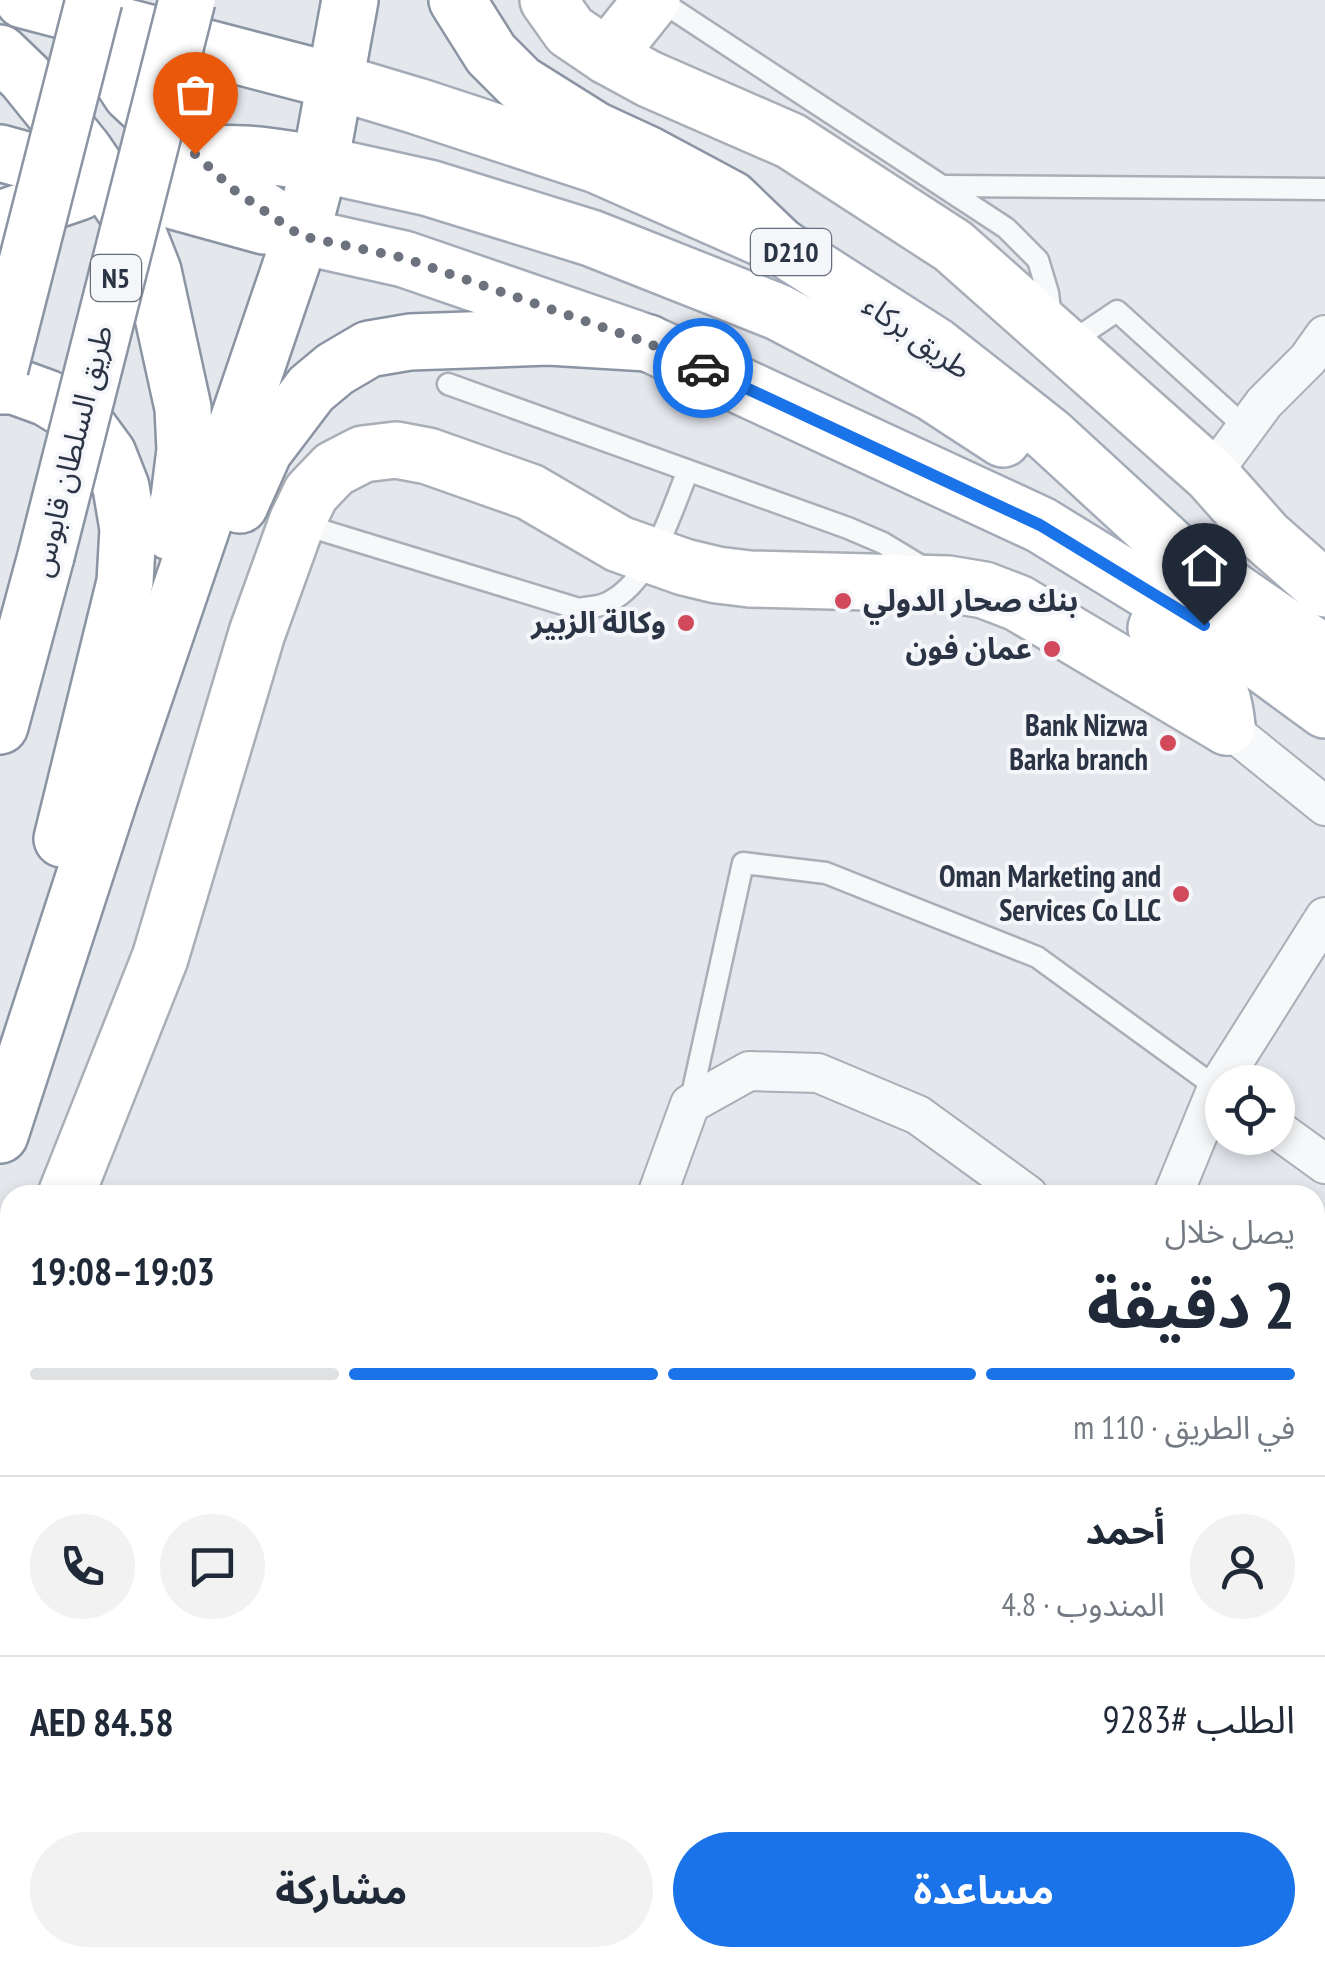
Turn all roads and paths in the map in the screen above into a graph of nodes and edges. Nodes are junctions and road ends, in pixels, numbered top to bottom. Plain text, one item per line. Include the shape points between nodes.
1 (23, 0) edge
2 (205, 0) edge
3 (350, 0) edge
4 (457, 0) edge
5 (548, 0) edge
6 (655, 0) edge
7 (112, 15) edge
8 (1, 56) edge
9 (607, 56) junction
10 (337, 82) junction
11 (0, 153) edge
12 (195, 154) junction
13 (320, 164) junction
14 (106, 182) junction
15 (941, 186) junction
16 (429, 188) junction
17 (1325, 190) edge
18 (0, 219) edge
19 (301, 236) junction
20 (780, 246) junction
21 (404, 258) junction
22 (1325, 336) edge
23 (1059, 340) junction
24 (648, 343) junction
25 (0, 368) edge
26 (448, 384) dead end
27 (0, 386) edge
28 (1246, 428) junction
29 (688, 471) junction
30 (1212, 476) junction
31 (296, 522) junction
32 (1040, 525) junction
33 (1173, 550) junction
34 (652, 556) junction
35 (948, 584) junction
36 (1325, 589) edge
37 (1325, 654) edge
38 (1325, 710) edge
39 (0, 726) edge
40 (1226, 728) junction
41 (110, 797) junction
42 (1325, 806) edge
43 (1325, 917) edge
44 (1235, 1065) edge
45 (1205, 1079) edge
46 (690, 1104) junction
47 (9, 1110) edge
48 (1205, 1124) edge
49 (1295, 1142) edge
50 (1325, 1164) edge
51 (70, 1185) edge
52 (661, 1185) edge
53 (1014, 1185) edge
54 (1177, 1185) edge

1 - 7 main road, طريق بركاء
2 - 7 main road
3 - 10 main road
4 - 20 main road via 490,54 520,83 595,130 731,199
5 - 9 main road via 570,31
6 - 9 main road
6 - 15 lane
7 - 8 main road via 48,56
7 - 10 main road, طريق بركاء
7 - 12 main road via 131,94
7 - 25 main road, bridge
7 - 39 main road, طريق السلطان قابوس / N5, bridge via 46,556
8 - 14 main road via 26,77
9 - 23 main road via 790,141 953,246
10 - 13 main road
10 - 20 main road, طريق بركاء / D210 via 597,166
11 - 14 main road
12 - 13 main road
12 - 14 main road
12 - 19 main road
13 - 16 main road
13 - 19 main road
14 - 18 main road
14 - 19 main road
14 - 41 main road via 134,224 153,271 183,408 185,450 179,498 118,725
15 - 17 lane
15 - 23 lane via 1006,228 1038,260
16 - 21 main road via 401,195 388,212 388,236
16 - 33 main road via 591,238 778,312 934,394
19 - 21 main road
19 - 41 main road
20 - 33 main road, طريق بركاء / D210 via 936,346 1050,435
21 - 24 main road
22 - 28 street
23 - 28 lane via 1117,311
23 - 30 main road
24 - 32 main road
24 - 47 main road via 549,337 410,342 369,349 311,388 264,451 244,496 71,978
26 - 29 lane
27 - 47 main road via 46,398 83,420 108,454 128,528 125,582 13,1038
28 - 30 street
29 - 34 lane
29 - 35 lane via 866,536
30 - 36 main road
31 - 34 lane via 579,609 608,603
31 - 34 main road via 311,492 334,469 363,454 396,450 530,492
31 - 51 main road via 160,958
32 - 38 main road via 1236,645
32 - 40 main road via 1066,568 1203,663 1225,704
33 - 37 main road, طريق بركاء / D210
34 - 35 main road via 750,579
35 - 40 main road via 1018,602
40 - 42 street
41 - 47 main road
43 - 44 street
45 - 46 lane via 1037,956 826,873 743,863
46 - 52 street
46 - 53 street via 748,1071 818,1074 918,1115
48 - 54 street
49 - 50 street

